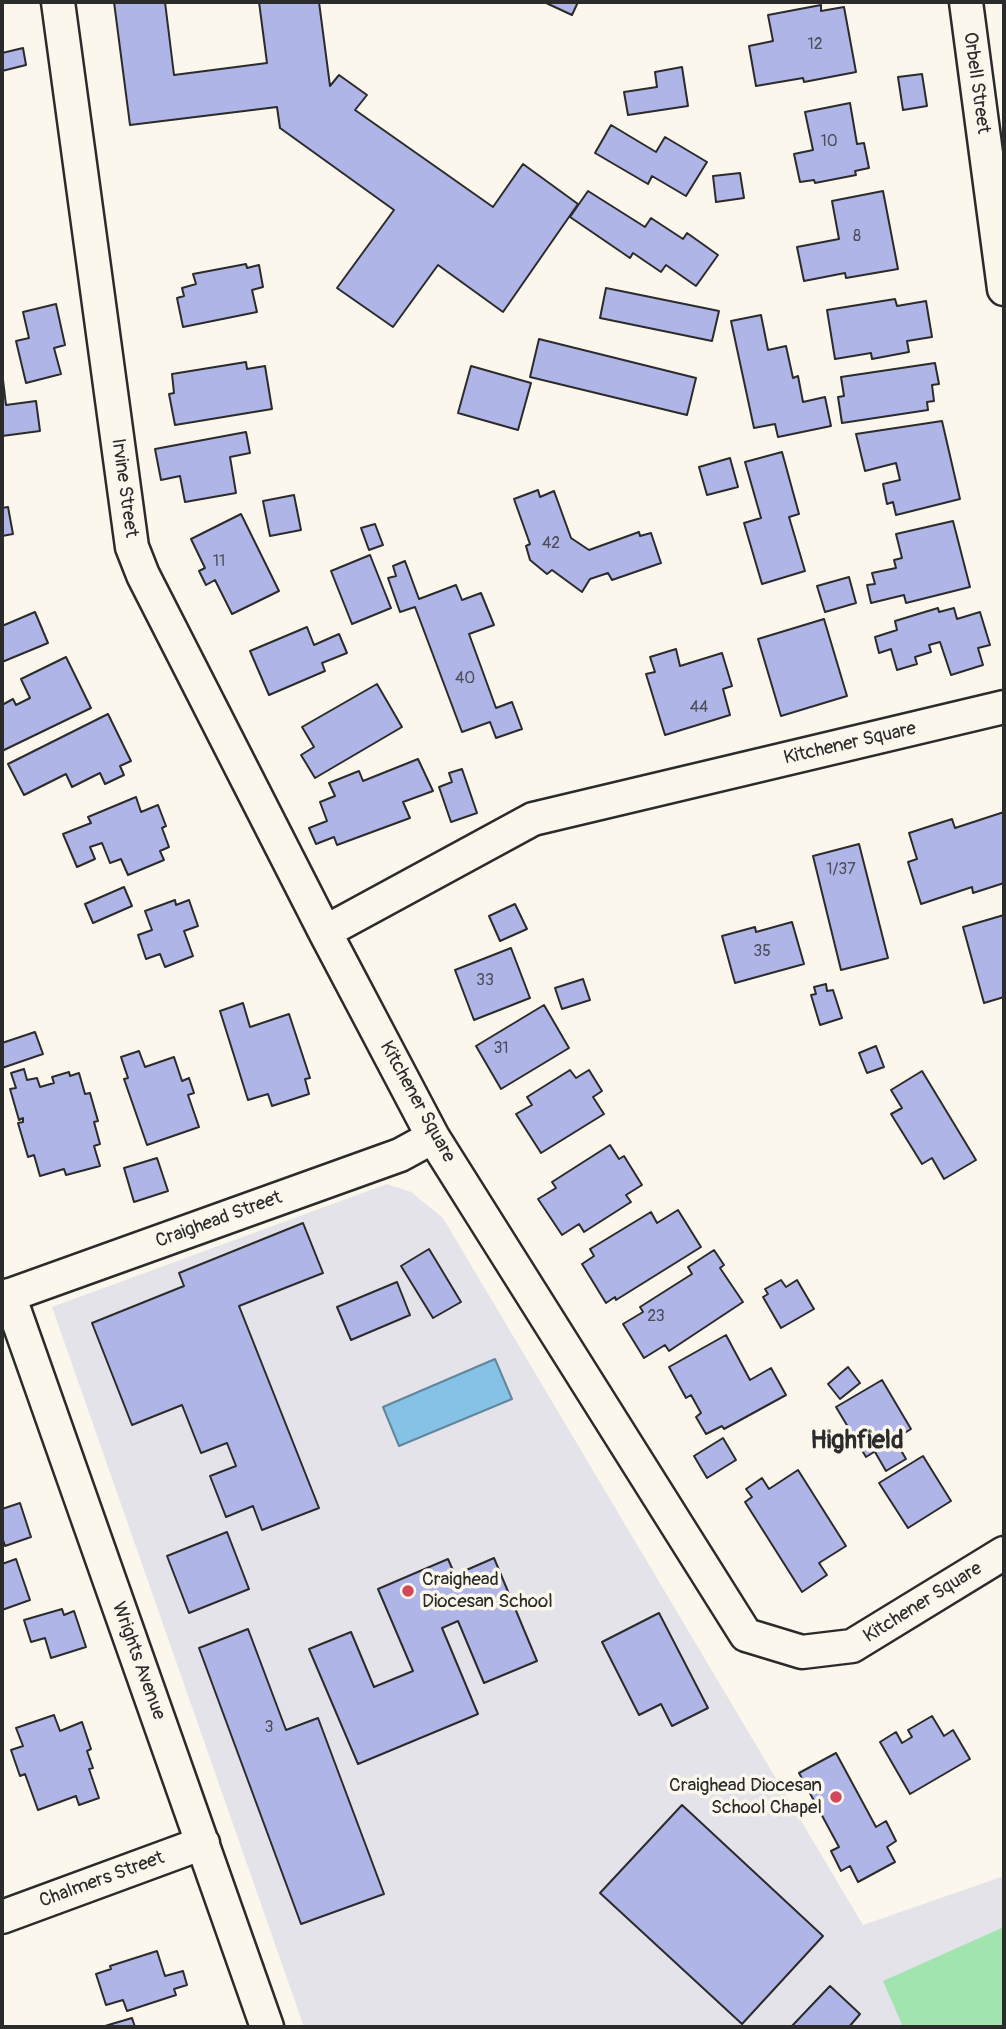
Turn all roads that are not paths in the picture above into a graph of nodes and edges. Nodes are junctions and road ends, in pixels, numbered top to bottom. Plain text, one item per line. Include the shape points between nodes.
1 (58, 2) edge
2 (965, 2) edge
3 (1004, 289) edge
4 (1004, 707) edge
5 (325, 932) junction
6 (433, 1136) junction
7 (6, 1296) edge
8 (1004, 1553) edge
9 (203, 1843) junction
10 (2, 1917) edge
11 (267, 2027) edge

1 - 5 street, Irvine Street via 132,547
2 - 3 street, Orbell Street
4 - 5 street, Kitchener Square via 533,819
5 - 6 street, Kitchener Square
6 - 7 street, Craighead Street via 400,1155
6 - 8 street, Kitchener Square via 746,1635 802,1652 852,1646
7 - 9 street, Wrights Avenue
9 - 10 street, Chalmers Street
9 - 11 street, Wrights Avenue

